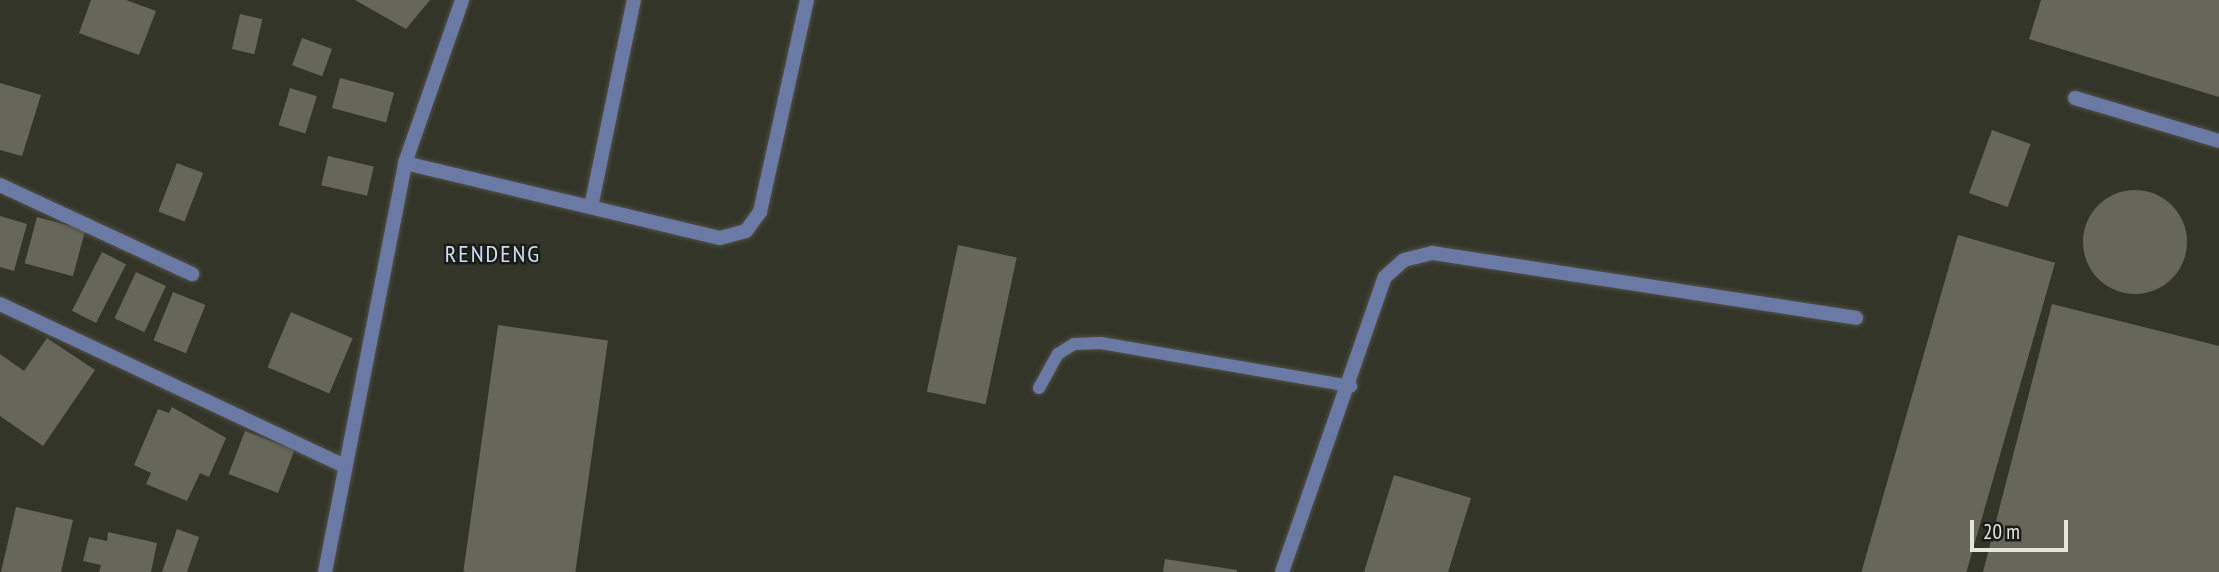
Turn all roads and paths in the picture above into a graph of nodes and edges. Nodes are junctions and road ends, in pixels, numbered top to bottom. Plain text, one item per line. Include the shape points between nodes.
1 (462, 0) edge
2 (634, 0) edge
3 (807, 0) edge
4 (2075, 98) dead end
5 (2219, 141) edge
6 (405, 163) junction
7 (0, 185) edge
8 (591, 207) junction
9 (192, 274) dead end
10 (0, 304) edge
11 (1856, 318) dead end
12 (1351, 386) junction
13 (1039, 388) dead end
14 (345, 466) junction
15 (325, 572) edge
16 (1282, 572) edge

1 - 6 street
2 - 8 street
3 - 8 street via 760,212 746,231 720,238
4 - 5 street
6 - 8 street
6 - 14 street
7 - 9 street
10 - 14 street
11 - 12 street via 1432,253 1404,260 1385,277
12 - 13 lane via 1101,343 1074,344 1058,354
12 - 16 street
14 - 15 street

